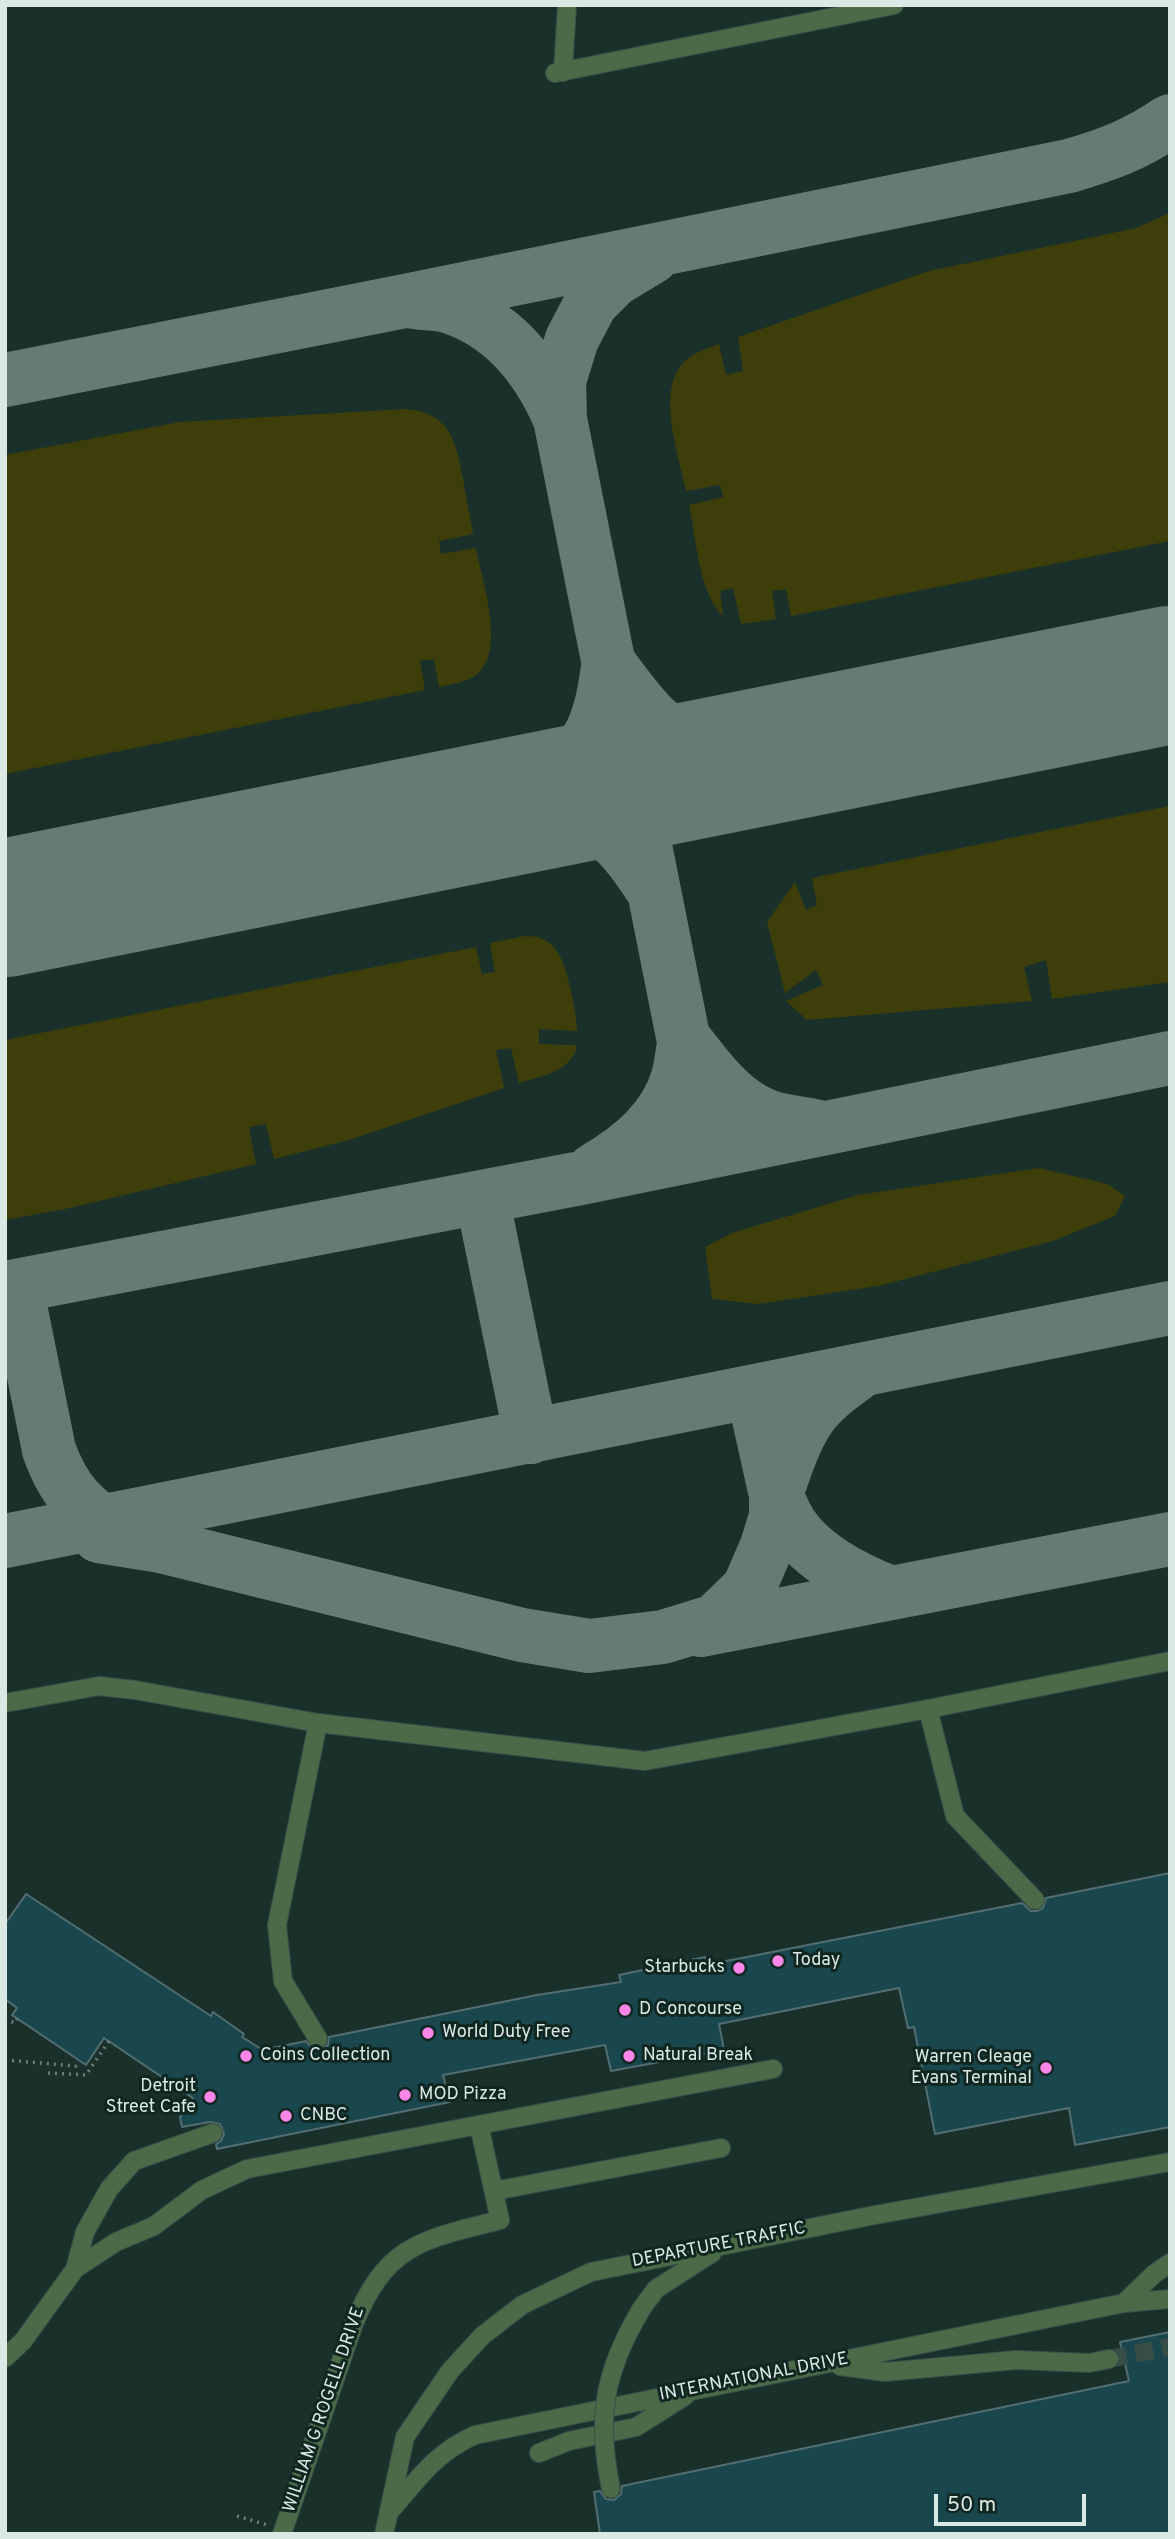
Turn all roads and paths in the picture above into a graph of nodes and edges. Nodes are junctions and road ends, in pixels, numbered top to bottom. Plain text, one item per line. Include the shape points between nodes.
1 (567, 5) edge
2 (894, 5) edge
3 (1170, 1661) edge
4 (5, 1703) edge
5 (928, 1709) junction
6 (318, 1723) junction
7 (1035, 1900) dead end
8 (5, 2018) edge
9 (17, 2019) dead end
10 (318, 2039) dead end
11 (109, 2041) dead end
12 (5, 2060) edge
13 (79, 2061) dead end
14 (56, 2064) junction
15 (773, 2069) dead end
16 (48, 2073) dead end
17 (56, 2073) junction
18 (479, 2126) junction
19 (213, 2133) dead end
20 (721, 2148) dead end
21 (1170, 2162) edge
22 (494, 2191) junction
23 (721, 2247) junction
24 (1170, 2263) edge
25 (75, 2269) junction
26 (1170, 2299) edge
27 (1124, 2303) junction
28 (5, 2358) edge
29 (1109, 2359) tunnel mouth
30 (823, 2364) junction
31 (694, 2390) junction
32 (539, 2453) dead end
33 (611, 2489) dead end
34 (391, 2510) junction
35 (282, 2534) edge
36 (384, 2534) edge

1 - 2 street via 559,73
3 - 5 street
4 - 6 street via 99,1686
5 - 6 street via 645,1761
5 - 7 street via 955,1816
6 - 10 street via 277,1925 283,1981
8 - 9 path via 15,2023
11 - 17 path via 86,2075
12 - 14 path
13 - 14 path via 76,2066
14 - 17 path
15 - 18 street
16 - 17 path
18 - 22 street, WILLIAM G ROGELL DRIVE
18 - 25 street via 247,2169 202,2190 154,2225 116,2242
19 - 25 street via 134,2161 109,2189 85,2232
20 - 22 street
21 - 23 street, DEPARTURE TRAFFIC
22 - 35 street, WILLIAM G ROGELL DRIVE via 500,2220 428,2240 405,2252 379,2276 364,2300
23 - 33 street, bridge via 656,2289 618,2351 607,2384 604,2445
23 - 34 street, DEPARTURE TRAFFIC via 591,2272 523,2305 482,2336 450,2371 405,2437
24 - 27 street
25 - 28 street via 23,2341
26 - 27 street, INTERNATIONAL DRIVE
27 - 30 street, INTERNATIONAL DRIVE
29 - 30 street via 1089,2363 1017,2360 885,2372
30 - 31 street, INTERNATIONAL DRIVE
31 - 32 street via 636,2427 569,2441
31 - 34 street, INTERNATIONAL DRIVE via 475,2435 445,2450
34 - 36 street, INTERNATIONAL DRIVE

